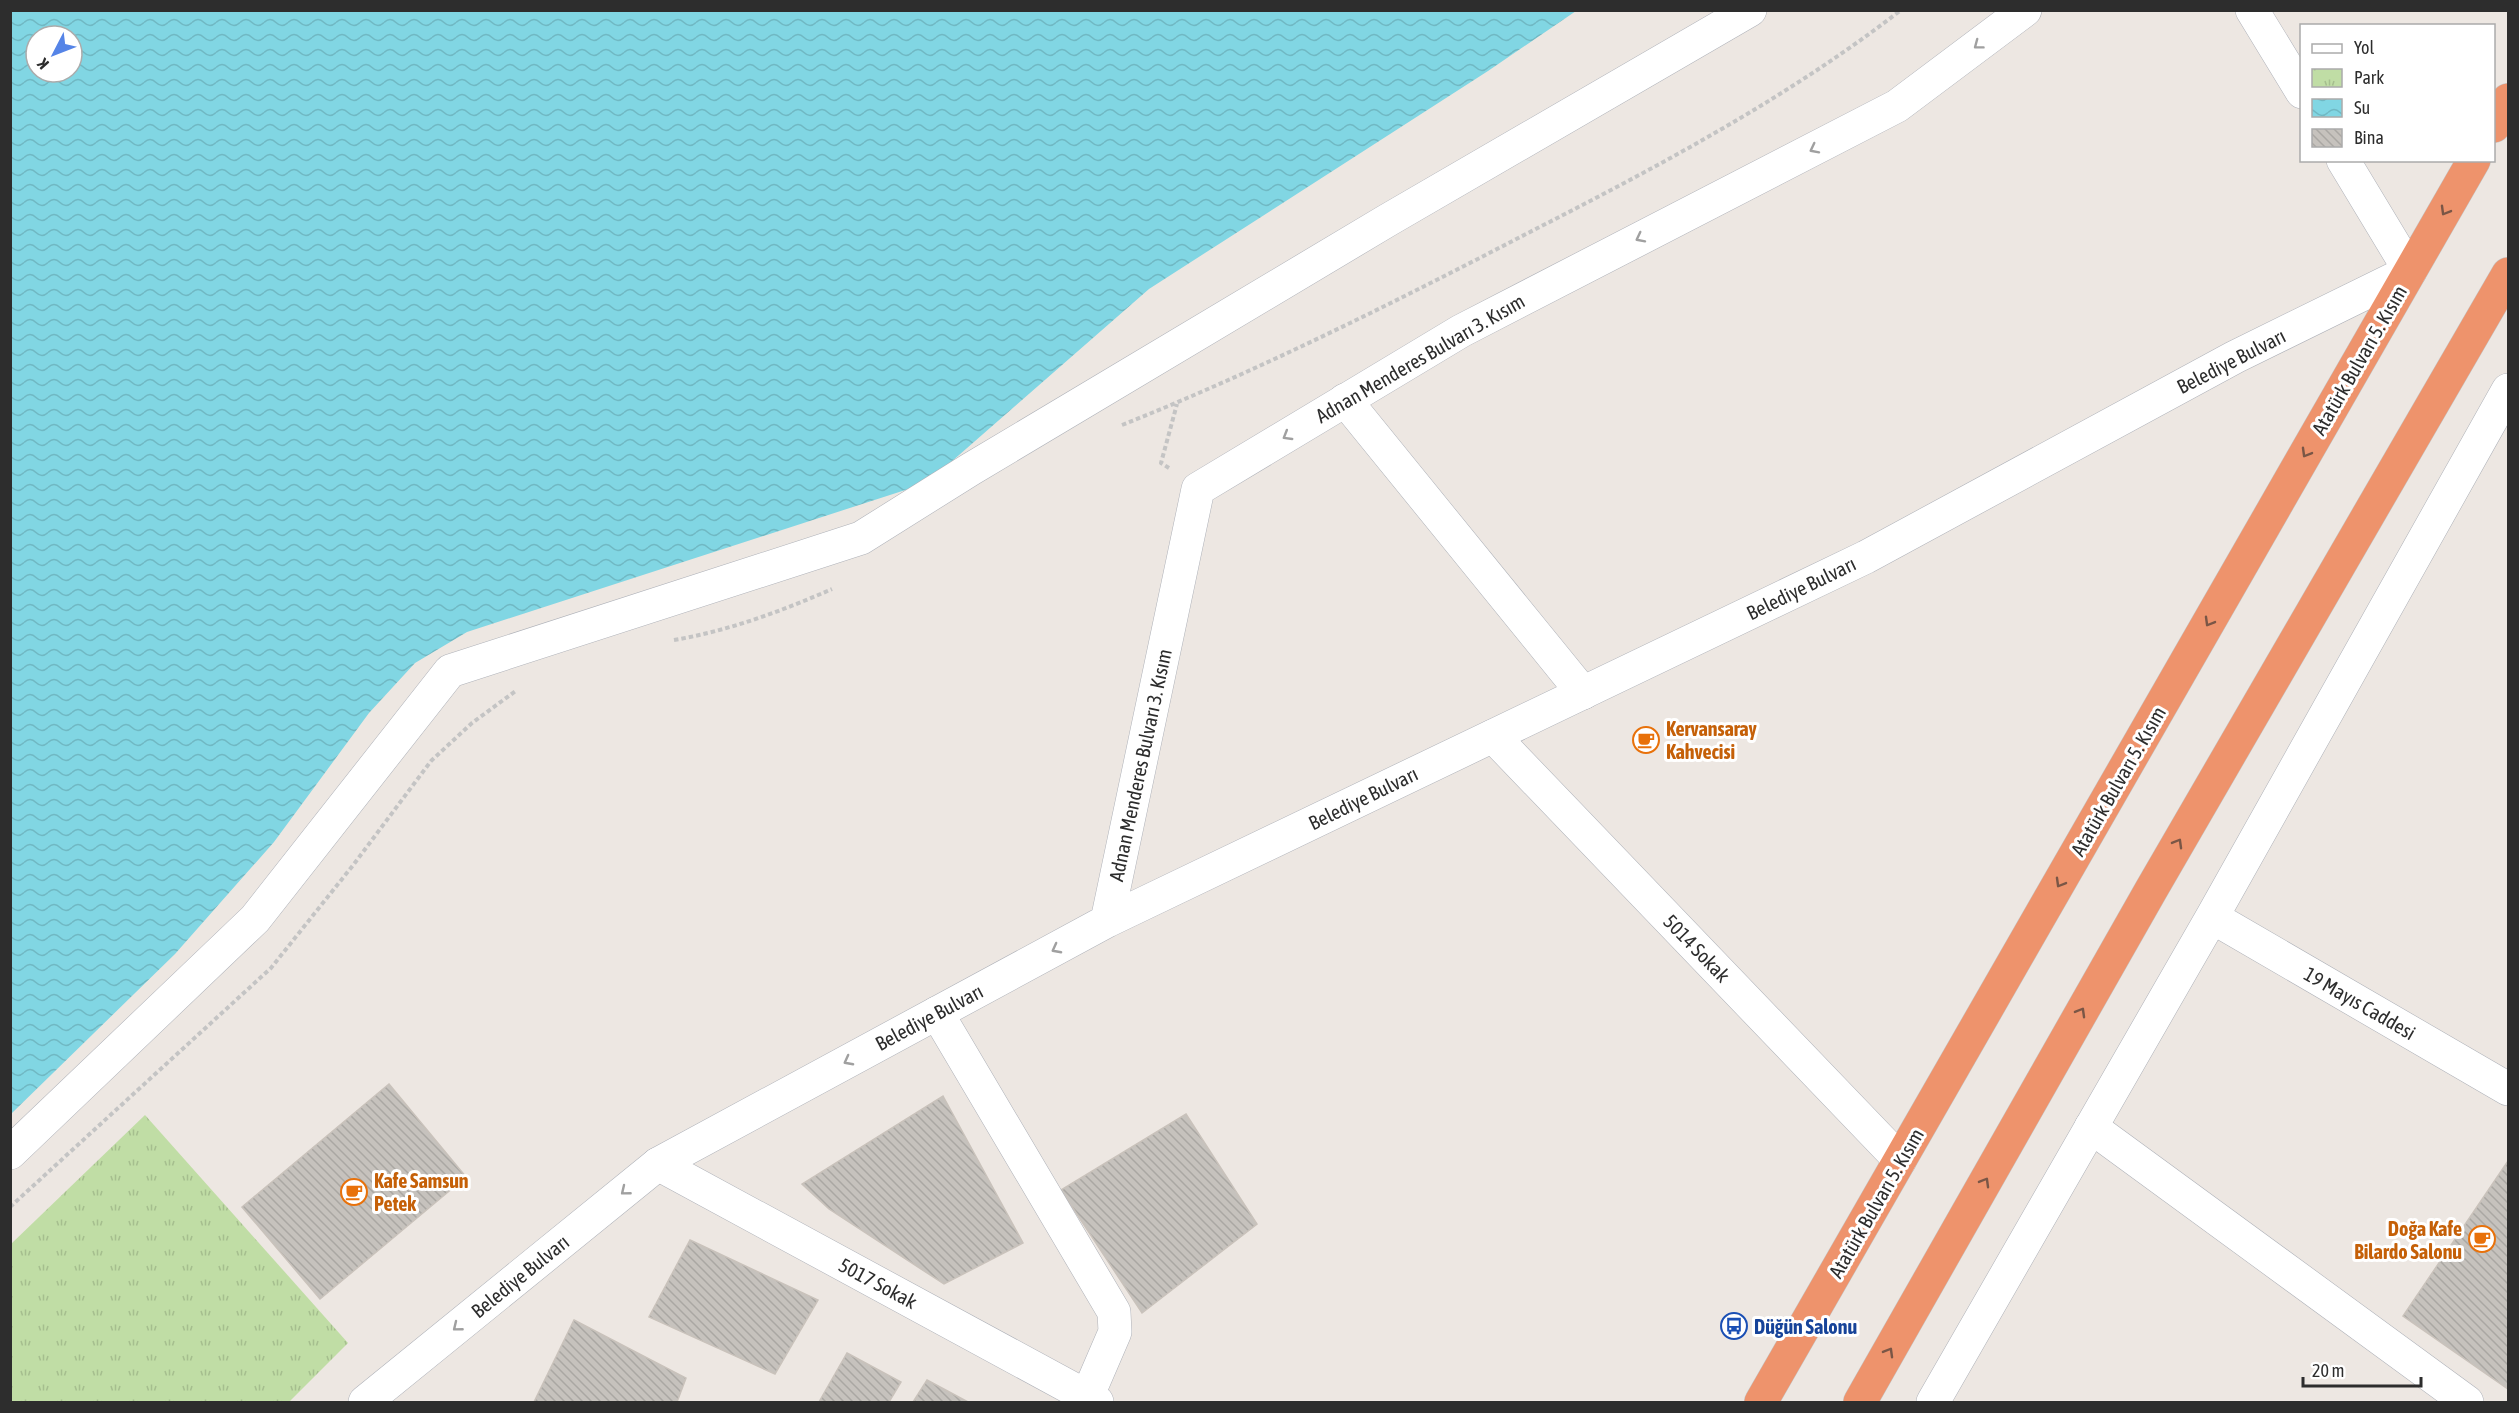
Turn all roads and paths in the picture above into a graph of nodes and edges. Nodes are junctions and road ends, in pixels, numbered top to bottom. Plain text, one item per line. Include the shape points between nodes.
1 (1750, 10) edge
2 (1901, 10) edge
3 (2025, 10) edge
4 (2252, 10) edge
5 (2300, 90) edge
6 (2508, 100) edge
7 (2495, 123) edge
8 (2344, 162) edge
9 (2473, 162) edge
10 (2410, 271) junction
11 (2508, 274) edge
12 (2508, 390) edge
13 (1346, 400) junction
14 (1177, 403) junction
15 (1113, 428) dead end
16 (1198, 489) junction
17 (843, 585) dead end
18 (673, 640) dead end
19 (1583, 693) junction
20 (1493, 736) junction
21 (2212, 917) junction
22 (1107, 921) junction
23 (937, 1013) junction
24 (2508, 1089) edge
25 (2091, 1127) junction
26 (10, 1153) edge
27 (1900, 1160) junction
28 (658, 1164) junction
29 (1092, 1400) edge
30 (365, 1402) edge
31 (1761, 1402) edge
32 (1860, 1402) edge
33 (1932, 1402) edge
34 (2467, 1402) edge

1 - 26 street via 1388,220 861,538 450,671 255,920
2 - 14 path via 1850,49 1681,154 1442,278
3 -> 13 street, Adnan Menderes Bulvarı 3. Kısım via 1897,106 1461,331
4 - 5 street
6 - 7 highway
8 - 10 street
9 -> 10 highway, Atatürk Bulvarı 5. Kısım
10 - 19 street, Belediye Bulvarı via 2235,357 1866,557
10 -> 27 highway, Atatürk Bulvarı 5. Kısım
32 -> 11 highway
12 - 21 street
13 -> 16 street, Adnan Menderes Bulvarı 3. Kısım
13 - 19 street
14 - 15 path
14 - 16 path via 1161,463
16 - 22 street, Adnan Menderes Bulvarı 3. Kısım
17 - 18 path via 792,607 696,637
19 - 20 street, Belediye Bulvarı
20 - 22 street, Belediye Bulvarı
20 - 27 street, 5014 Sokak
21 - 24 street, 19 Mayıs Caddesi
21 - 25 street
22 -> 23 street, Belediye Bulvarı
23 -> 28 street, Belediye Bulvarı
23 - 29 street via 1114,1312 1115,1332
25 - 33 street
25 - 34 street
27 - 31 highway, Atatürk Bulvarı 5. Kısım
28 - 29 street, 5017 Sokak
28 -> 30 street, Belediye Bulvarı

